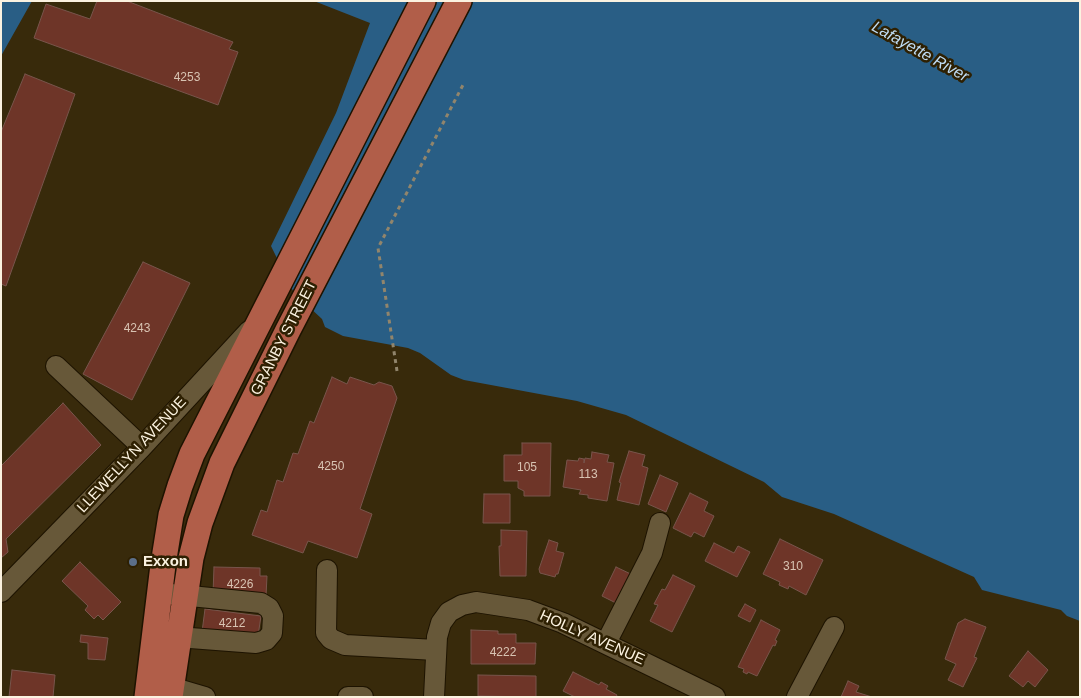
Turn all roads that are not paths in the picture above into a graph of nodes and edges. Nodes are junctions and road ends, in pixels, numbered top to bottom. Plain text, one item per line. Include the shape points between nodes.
1 (423, 1) edge
2 (460, 1) edge
3 (263, 317) junction
4 (56, 366) dead end
5 (142, 447) junction
6 (660, 524) dead end
7 (327, 570) dead end
8 (1, 592) edge
9 (160, 592) junction
10 (184, 595) junction
11 (834, 627) dead end
12 (166, 636) junction
13 (606, 643) junction
14 (436, 650) junction
15 (171, 692) edge
16 (147, 697) edge
17 (205, 697) edge
18 (348, 697) edge
19 (363, 697) edge
20 (434, 697) edge
21 (715, 697) edge
22 (797, 697) edge

1 - 3 main road, GRANBY STREET
2 - 10 main road, GRANBY STREET via 222,463 200,523
3 - 5 street, LLEWELLYN AVENUE
3 - 9 main road, GRANBY STREET via 192,454 180,486 171,515
4 - 5 street
5 - 8 street, LLEWELLYN AVENUE
6 - 13 street via 652,553
7 - 14 street via 326,633 331,640 344,645
9 - 10 street
9 - 12 main road, GRANBY STREET
10 - 12 main road, GRANBY STREET
10 - 12 street via 261,603 273,616 272,633 266,640 256,643
11 - 22 street
12 - 15 main road, GRANBY STREET
12 - 16 main road, GRANBY STREET
13 - 14 street, HOLLY AVENUE via 563,622 528,610 488,602 462,605 449,612 436,637
13 - 21 street, HOLLY AVENUE
14 - 20 street
15 - 17 street
18 - 19 street

